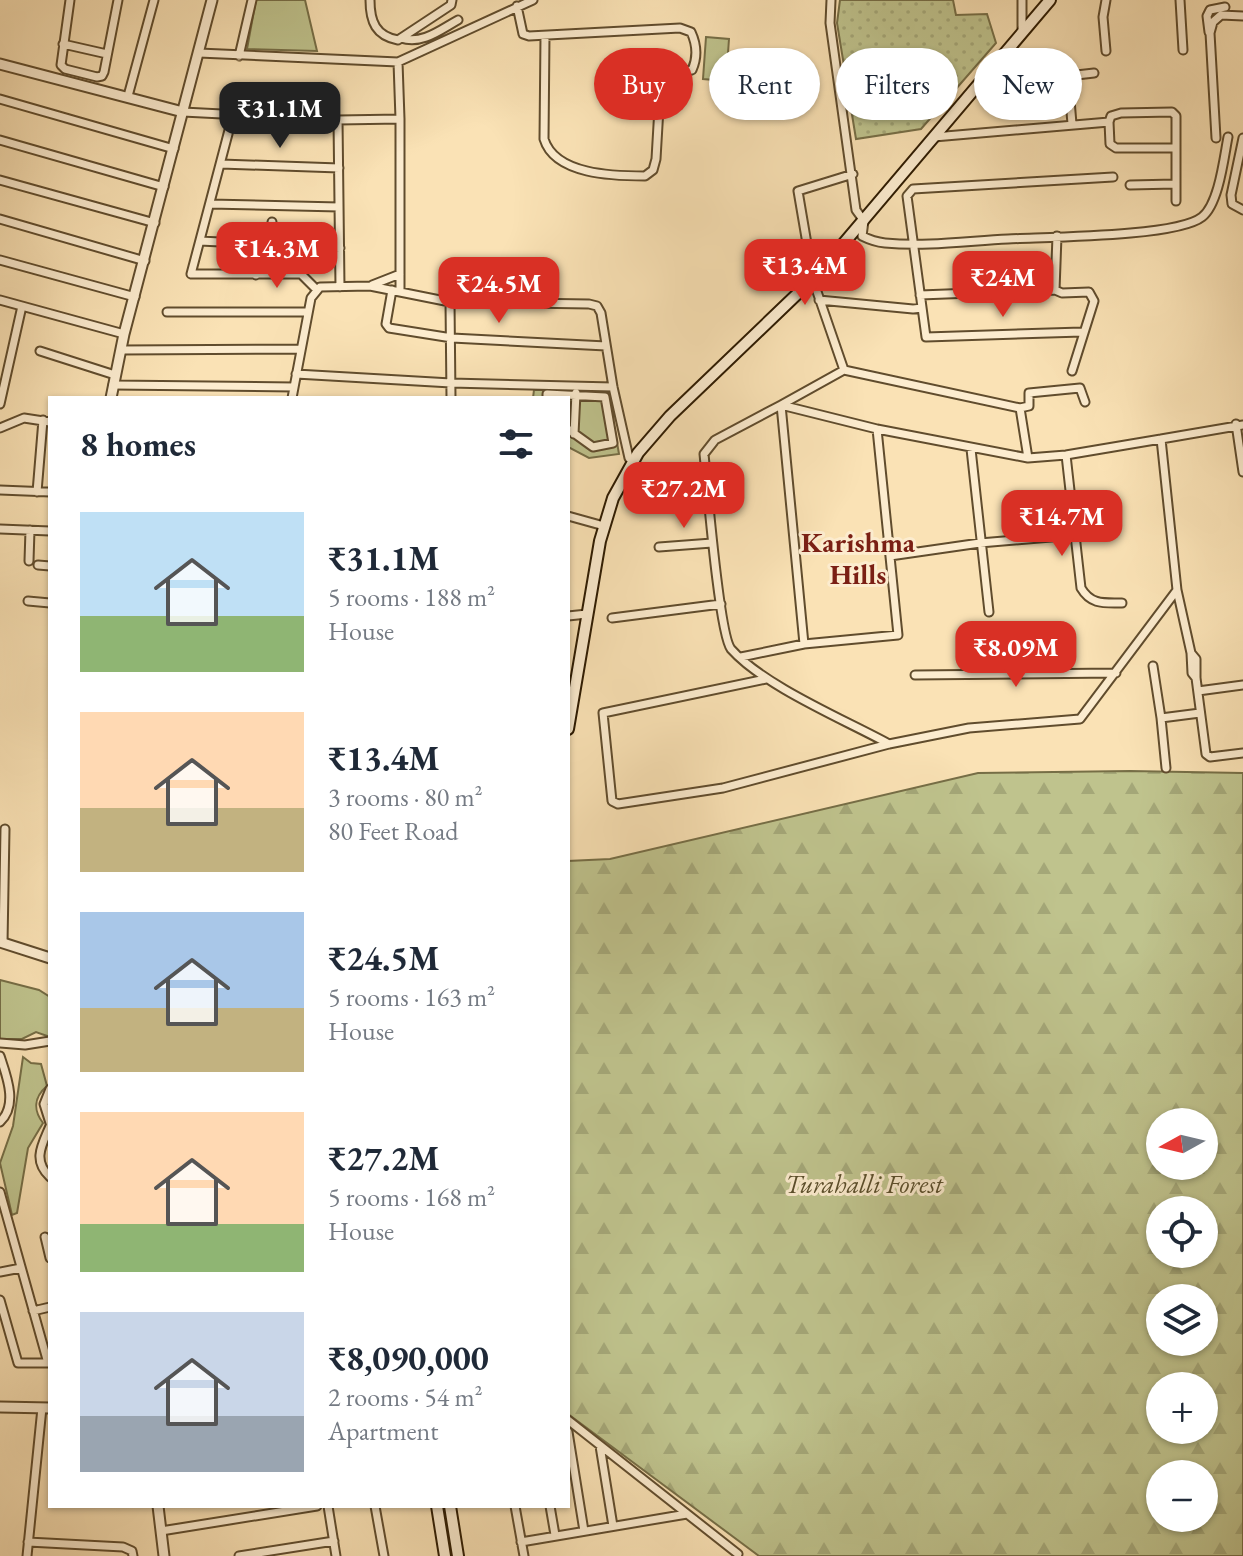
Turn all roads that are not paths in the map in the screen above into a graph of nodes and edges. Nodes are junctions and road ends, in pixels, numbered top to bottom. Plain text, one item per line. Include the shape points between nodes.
1 (70, 0) edge
2 (118, 0) edge
3 (154, 0) edge
4 (212, 0) edge
5 (252, 0) edge
6 (370, 0) edge
7 (452, 0) edge
8 (533, 0) edge
9 (831, 0) edge
10 (1022, 0) edge
11 (1044, 0) edge
12 (1050, 0) edge
13 (1106, 0) edge
14 (1180, 0) edge
15 (517, 6) junction
16 (1225, 7) dead end
17 (1243, 16) edge
18 (458, 20) dead end
19 (1022, 28) junction
20 (1210, 33) junction
21 (545, 36) junction
22 (400, 39) junction
23 (63, 44) junction
24 (1011, 48) edge
25 (1183, 50) dead end
26 (1106, 51) dead end
27 (199, 53) junction
28 (107, 54) junction
29 (239, 56) junction
30 (400, 60) junction
31 (0, 64) edge
32 (1094, 73) dead end
33 (83, 74) junction
34 (1082, 74) edge
35 (81, 86) junction
36 (974, 91) edge
37 (128, 96) junction
38 (0, 99) edge
39 (183, 112) junction
40 (233, 115) junction
41 (400, 119) junction
42 (338, 120) junction
43 (1072, 120) edge
44 (1109, 122) junction
45 (1072, 124) junction
46 (934, 137) junction
47 (1228, 137) dead end
48 (1216, 138) dead end
49 (1243, 138) edge
50 (0, 140) edge
51 (1176, 148) junction
52 (174, 149) junction
53 (1226, 150) junction
54 (1239, 154) junction
55 (221, 164) junction
56 (339, 168) junction
57 (853, 174) junction
58 (1113, 177) dead end
59 (0, 180) edge
60 (1175, 184) junction
61 (1130, 185) dead end
62 (164, 187) junction
63 (1176, 201) dead end
64 (210, 204) junction
65 (339, 207) junction
66 (1243, 210) edge
67 (862, 218) junction
68 (0, 219) edge
69 (272, 222) dead end
70 (155, 223) junction
71 (1057, 236) junction
72 (200, 241) junction
73 (258, 243) junction
74 (271, 244) junction
75 (914, 245) junction
76 (340, 248) junction
77 (0, 260) edge
78 (145, 261) junction
79 (400, 274) junction
80 (256, 275) junction
81 (813, 276) junction
82 (370, 286) junction
83 (340, 287) junction
84 (316, 289) junction
85 (396, 290) junction
86 (1055, 290) junction
87 (920, 295) junction
88 (135, 297) junction
89 (0, 300) edge
90 (819, 300) junction
91 (450, 302) junction
92 (22, 306) junction
93 (922, 308) junction
94 (167, 312) dead end
95 (308, 312) junction
96 (1082, 332) junction
97 (124, 334) junction
98 (452, 338) junction
99 (606, 346) junction
100 (300, 349) junction
101 (121, 350) junction
102 (40, 351) dead end
103 (844, 370) junction
104 (1072, 371) dead end
105 (296, 374) junction
106 (114, 380) junction
107 (2, 383) edge
108 (451, 383) junction
109 (576, 386) junction
110 (294, 387) junction
111 (613, 387) junction
112 (111, 396) edge
113 (292, 396) edge
114 (451, 396) edge
115 (547, 396) edge
116 (576, 396) junction
117 (1085, 402) dead end
118 (0, 404) edge
119 (781, 405) junction
120 (1020, 408) junction
121 (46, 421) edge
122 (1240, 424) edge
123 (0, 428) edge
124 (877, 429) junction
125 (571, 432) edge
126 (1161, 439) junction
127 (971, 449) junction
128 (40, 453) junction
129 (48, 454) edge
130 (1066, 455) junction
131 (629, 458) junction
132 (1028, 458) junction
133 (1243, 472) edge
134 (0, 490) edge
135 (37, 492) junction
136 (48, 492) edge
137 (570, 517) edge
138 (601, 525) junction
139 (0, 529) edge
140 (30, 530) junction
141 (48, 531) edge
142 (1075, 535) junction
143 (712, 543) junction
144 (980, 543) junction
145 (659, 547) dead end
146 (890, 556) junction
147 (29, 561) dead end
148 (38, 565) dead end
149 (48, 566) edge
150 (1177, 590) junction
151 (28, 601) dead end
152 (48, 603) edge
153 (1122, 603) dead end
154 (721, 604) junction
155 (989, 612) dead end
156 (584, 614) junction
157 (570, 616) edge
158 (612, 618) dead end
159 (804, 644) junction
160 (741, 657) junction
161 (1153, 666) dead end
162 (1116, 673) junction
163 (915, 675) dead end
164 (766, 679) junction
165 (1243, 685) edge
166 (570, 687) edge
167 (1198, 691) junction
168 (1200, 713) junction
169 (570, 715) edge
170 (1161, 718) junction
171 (889, 744) junction
172 (1243, 753) edge
173 (1166, 768) dead end
174 (5, 829) dead end
175 (2, 942) edge
176 (48, 957) edge
177 (48, 1041) edge
178 (0, 1043) edge
179 (0, 1056) edge
180 (48, 1094) edge
181 (48, 1117) edge
182 (0, 1122) edge
183 (48, 1129) edge
184 (48, 1174) edge
185 (0, 1192) edge
186 (3, 1215) edge
187 (45, 1237) dead end
188 (48, 1250) edge
189 (21, 1268) junction
190 (0, 1272) edge
191 (0, 1300) edge
192 (48, 1307) edge
193 (33, 1311) junction
194 (48, 1360) edge
195 (48, 1363) edge
196 (0, 1407) edge
197 (46, 1408) edge
198 (570, 1422) edge
199 (570, 1444) edge
200 (600, 1446) junction
201 (158, 1508) edge
202 (305, 1508) edge
203 (328, 1508) edge
204 (375, 1508) edge
205 (437, 1508) edge
206 (450, 1508) edge
207 (515, 1508) edge
208 (550, 1508) edge
209 (687, 1514) junction
210 (613, 1526) junction
211 (161, 1531) junction
212 (584, 1531) junction
213 (555, 1535) junction
214 (334, 1541) junction
215 (28, 1542) junction
216 (521, 1542) junction
217 (27, 1556) edge
218 (133, 1556) edge
219 (164, 1556) edge
220 (239, 1556) edge
221 (336, 1556) edge
222 (384, 1556) edge
223 (445, 1556) edge
224 (458, 1556) edge
225 (524, 1556) edge
226 (727, 1556) edge

1 - 23 street
2 - 28 street
3 - 37 street
4 - 27 street
5 - 29 street
6 - 22 street via 376,28 385,37
7 - 22 street
8 - 15 street
9 - 57 street
10 - 19 street
11 - 19 main road
12 - 24 main road
13 - 26 street
14 - 25 street
15 - 21 street via 523,34
15 - 30 street
16 - 20 street via 1210,10
17 - 20 street via 1221,15
18 - 22 street via 423,39
19 - 67 main road
20 - 48 street
21 - 21 street via 547,150 601,176 645,176 653,170 661,74 692,70 697,44 691,32 680,28
22 - 30 street
23 - 28 street
23 - 33 street via 61,65
27 - 29 street
27 - 39 street
28 - 33 street via 102,76
29 - 30 street
30 - 41 street
31 - 35 street
32 - 34 street
33 - 35 street
35 - 37 street
36 - 46 main road
37 - 39 street
38 - 52 street
39 - 40 street
39 - 52 street
40 - 42 street
40 - 55 street
41 - 42 street
41 - 79 street
42 - 56 street
43 - 45 street
44 - 45 street
44 - 51 street via 1110,144 1116,148
44 - 51 street via 1121,113 1172,112
45 - 46 street
46 - 67 main road
47 - 53 street
49 - 54 street
50 - 62 street
51 - 60 street
52 - 62 street
53 - 54 street
53 - 71 street via 1211,205 1193,222 1128,233
54 - 66 street via 1231,195 1232,204
55 - 56 street
55 - 64 street
56 - 65 street
57 - 67 street via 856,210
57 - 81 street via 798,191
58 - 75 street via 913,189 907,196
59 - 70 street
60 - 61 street
60 - 63 street
62 - 70 street
64 - 65 street
64 - 72 street
65 - 76 street
67 - 75 street via 862,236
67 - 81 main road
68 - 78 street
69 - 74 street
70 - 78 street
71 - 75 street
71 - 86 street
72 - 73 street
72 - 80 street via 191,274
73 - 74 street
73 - 80 street
74 - 76 street
75 - 87 street
76 - 83 street
77 - 88 street
78 - 88 street
79 - 82 street
79 - 85 street
80 - 84 street via 301,274
81 - 90 street
81 - 131 main road via 666,412
81 - 138 main road via 658,429 625,474
82 - 83 street
82 - 85 street
83 - 84 street
84 - 95 street
85 - 91 street
85 - 98 street via 387,327
86 - 87 street
86 - 96 street via 1093,295
87 - 93 street
88 - 97 street
89 - 92 street
90 - 93 street
90 - 103 street
91 - 98 street
91 - 99 street via 597,306
92 - 97 street
92 - 107 street
93 - 96 street via 926,337
94 - 95 street
95 - 100 street
96 - 104 street
97 - 101 street
98 - 99 street
98 - 108 street
99 - 111 street
100 - 101 street
100 - 105 street
101 - 106 street
102 - 106 street
103 - 119 street
103 - 120 street
105 - 108 street
105 - 110 street
106 - 110 street
106 - 112 street
107 - 118 street
108 - 109 street
108 - 114 street
109 - 111 street
109 - 116 street
110 - 113 street
111 - 131 street
115 - 116 street
116 - 125 street
116 - 125 street via 605,397 613,443 593,447
117 - 120 street via 1080,388 1055,389 1029,393 1029,406
119 - 124 street
119 - 143 street via 715,440 704,454
119 - 159 street
120 - 132 street
121 - 123 street via 24,418
121 - 128 street
122 - 126 street
122 - 133 street
124 - 127 street
124 - 146 street
126 - 130 street
126 - 150 street
127 - 132 street
127 - 144 street
128 - 129 street
128 - 135 street
130 - 132 street
130 - 142 street
131 - 138 main road via 608,496
134 - 135 street
135 - 136 street
137 - 138 street
138 - 156 main road
139 - 140 street
140 - 141 street
140 - 147 street
142 - 144 street
142 - 153 street via 1083,593 1100,603
143 - 145 street
143 - 154 street
144 - 146 street
144 - 155 street
146 - 159 street via 898,635
148 - 149 street
150 - 162 street
150 - 167 street via 1196,659
151 - 152 street
154 - 158 street
154 - 160 street via 729,647
156 - 157 street
156 - 166 main road
156 - 169 main road
159 - 160 street
160 - 164 street
161 - 170 street
162 - 163 street
162 - 171 street via 1080,719 969,728
164 - 171 street
164 - 171 street via 603,713 612,801 723,788
165 - 167 street
167 - 168 street
168 - 170 street
168 - 172 street via 1206,754
170 - 173 street
174 - 175 street
175 - 176 street
177 - 178 street
179 - 182 street via 10,1099
180 - 181 street
183 - 184 street via 39,1152
185 - 186 street
186 - 189 street
187 - 188 street
189 - 190 street
189 - 193 street
191 - 195 street via 18,1363
192 - 193 street
193 - 194 street
196 - 197 street
197 - 215 street
198 - 200 street
199 - 212 street
200 - 209 street
200 - 210 street
201 - 211 street
202 - 211 street
203 - 214 street
204 - 222 street
205 - 223 main road
206 - 224 main road
207 - 216 street
208 - 213 street
209 - 210 street
209 - 226 street via 738,1554
210 - 212 street
211 - 219 street
212 - 213 street
213 - 216 street
214 - 220 street
214 - 221 street
215 - 217 street
215 - 218 street via 123,1547
216 - 225 street

